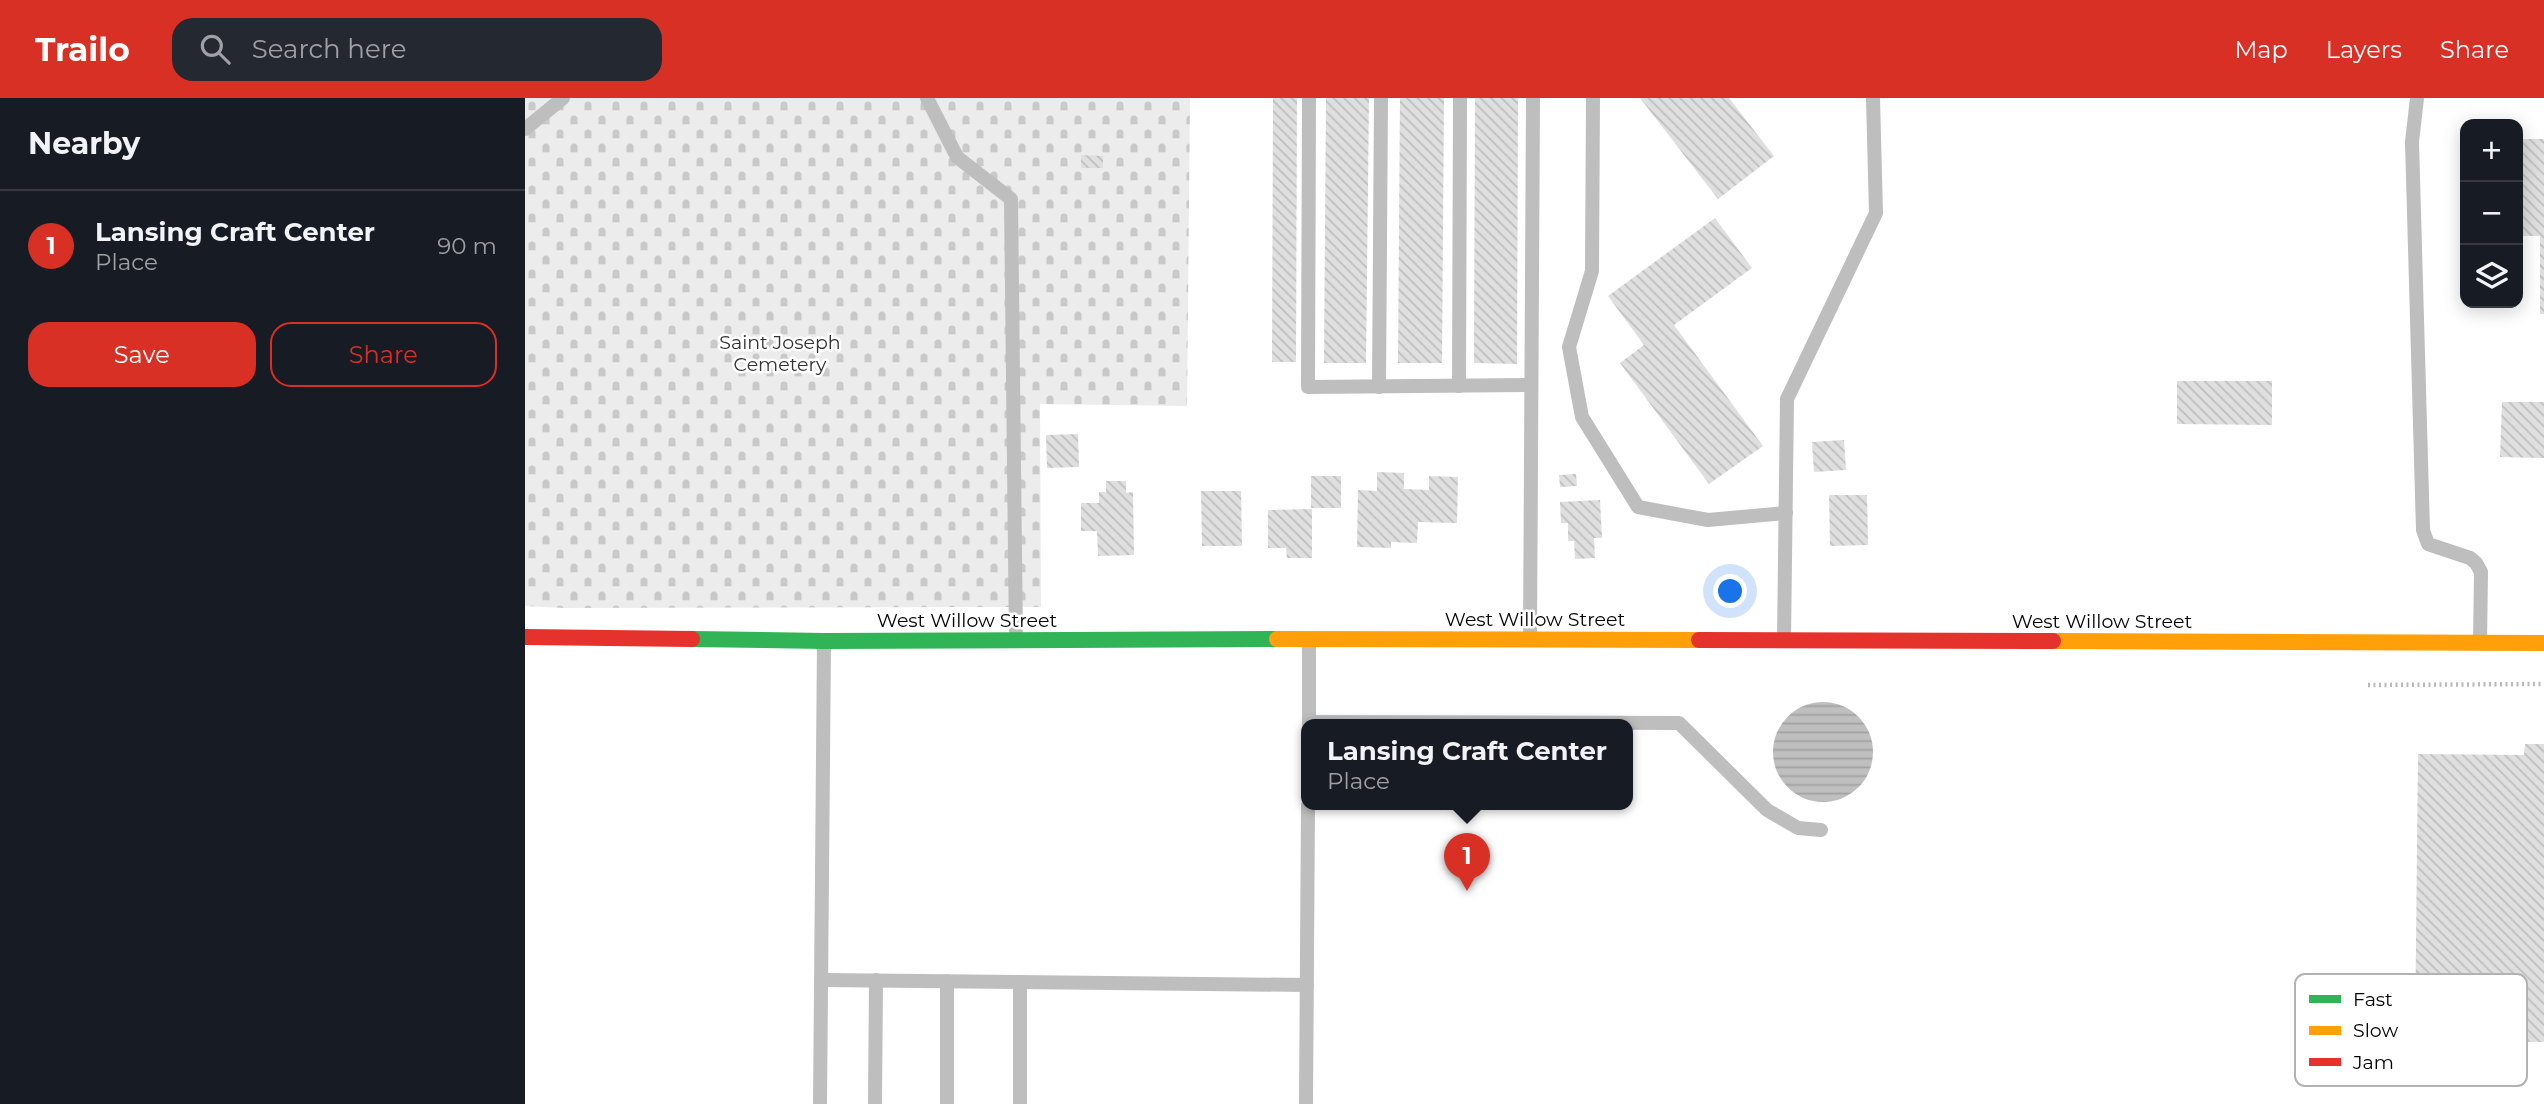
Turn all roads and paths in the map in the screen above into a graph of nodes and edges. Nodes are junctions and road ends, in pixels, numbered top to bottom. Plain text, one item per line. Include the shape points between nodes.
1 (563, 98) edge
2 (927, 98) edge
3 (1309, 98) edge
4 (1381, 98) edge
5 (1460, 98) edge
6 (1533, 98) edge
7 (1593, 98) edge
8 (1873, 98) edge
9 (2417, 98) edge
10 (525, 129) edge
11 (1531, 385) junction
12 (1459, 386) junction
13 (1379, 387) junction
14 (1786, 513) junction
15 (525, 637) edge
16 (1310, 639) junction
17 (1529, 640) junction
18 (1784, 640) junction
19 (824, 641) junction
20 (1016, 641) junction
21 (2480, 642) junction
22 (2544, 643) edge
23 (2544, 684) edge
24 (2368, 685) dead end
25 (1309, 719) edge
26 (1633, 723) edge
27 (1308, 810) edge
28 (1821, 830) dead end
29 (821, 980) junction
30 (876, 981) junction
31 (947, 981) junction
32 (1020, 982) junction
33 (1307, 985) junction
34 (820, 1104) edge
35 (875, 1104) edge
36 (947, 1104) edge
37 (1020, 1104) edge
38 (1307, 1104) edge

1 - 10 lane
2 - 20 lane via 957,157 1011,199
3 - 13 lane via 1308,387
4 - 13 lane
5 - 12 lane
6 - 11 lane
7 - 14 lane via 1592,271 1569,347 1582,417 1638,507 1708,520
8 - 14 lane via 1876,213 1787,398
9 - 21 lane via 2412,142 2423,530 2428,544 2470,558 2481,572
11 - 12 lane
11 - 17 lane
12 - 13 lane
14 - 18 lane
15 - 19 street, West Willow Street
16 - 17 street, West Willow Street
16 - 20 street, West Willow Street
16 - 25 lane
17 - 18 street, West Willow Street
18 - 21 street, West Willow Street
19 - 20 street, West Willow Street
19 - 29 lane
21 - 22 street, West Willow Street
23 - 24 path
26 - 28 lane via 1679,723 1767,810 1798,828
27 - 33 lane
29 - 30 lane
29 - 34 lane
30 - 31 lane
30 - 35 lane
31 - 32 lane
31 - 36 lane
32 - 33 lane
32 - 37 lane
33 - 38 lane

